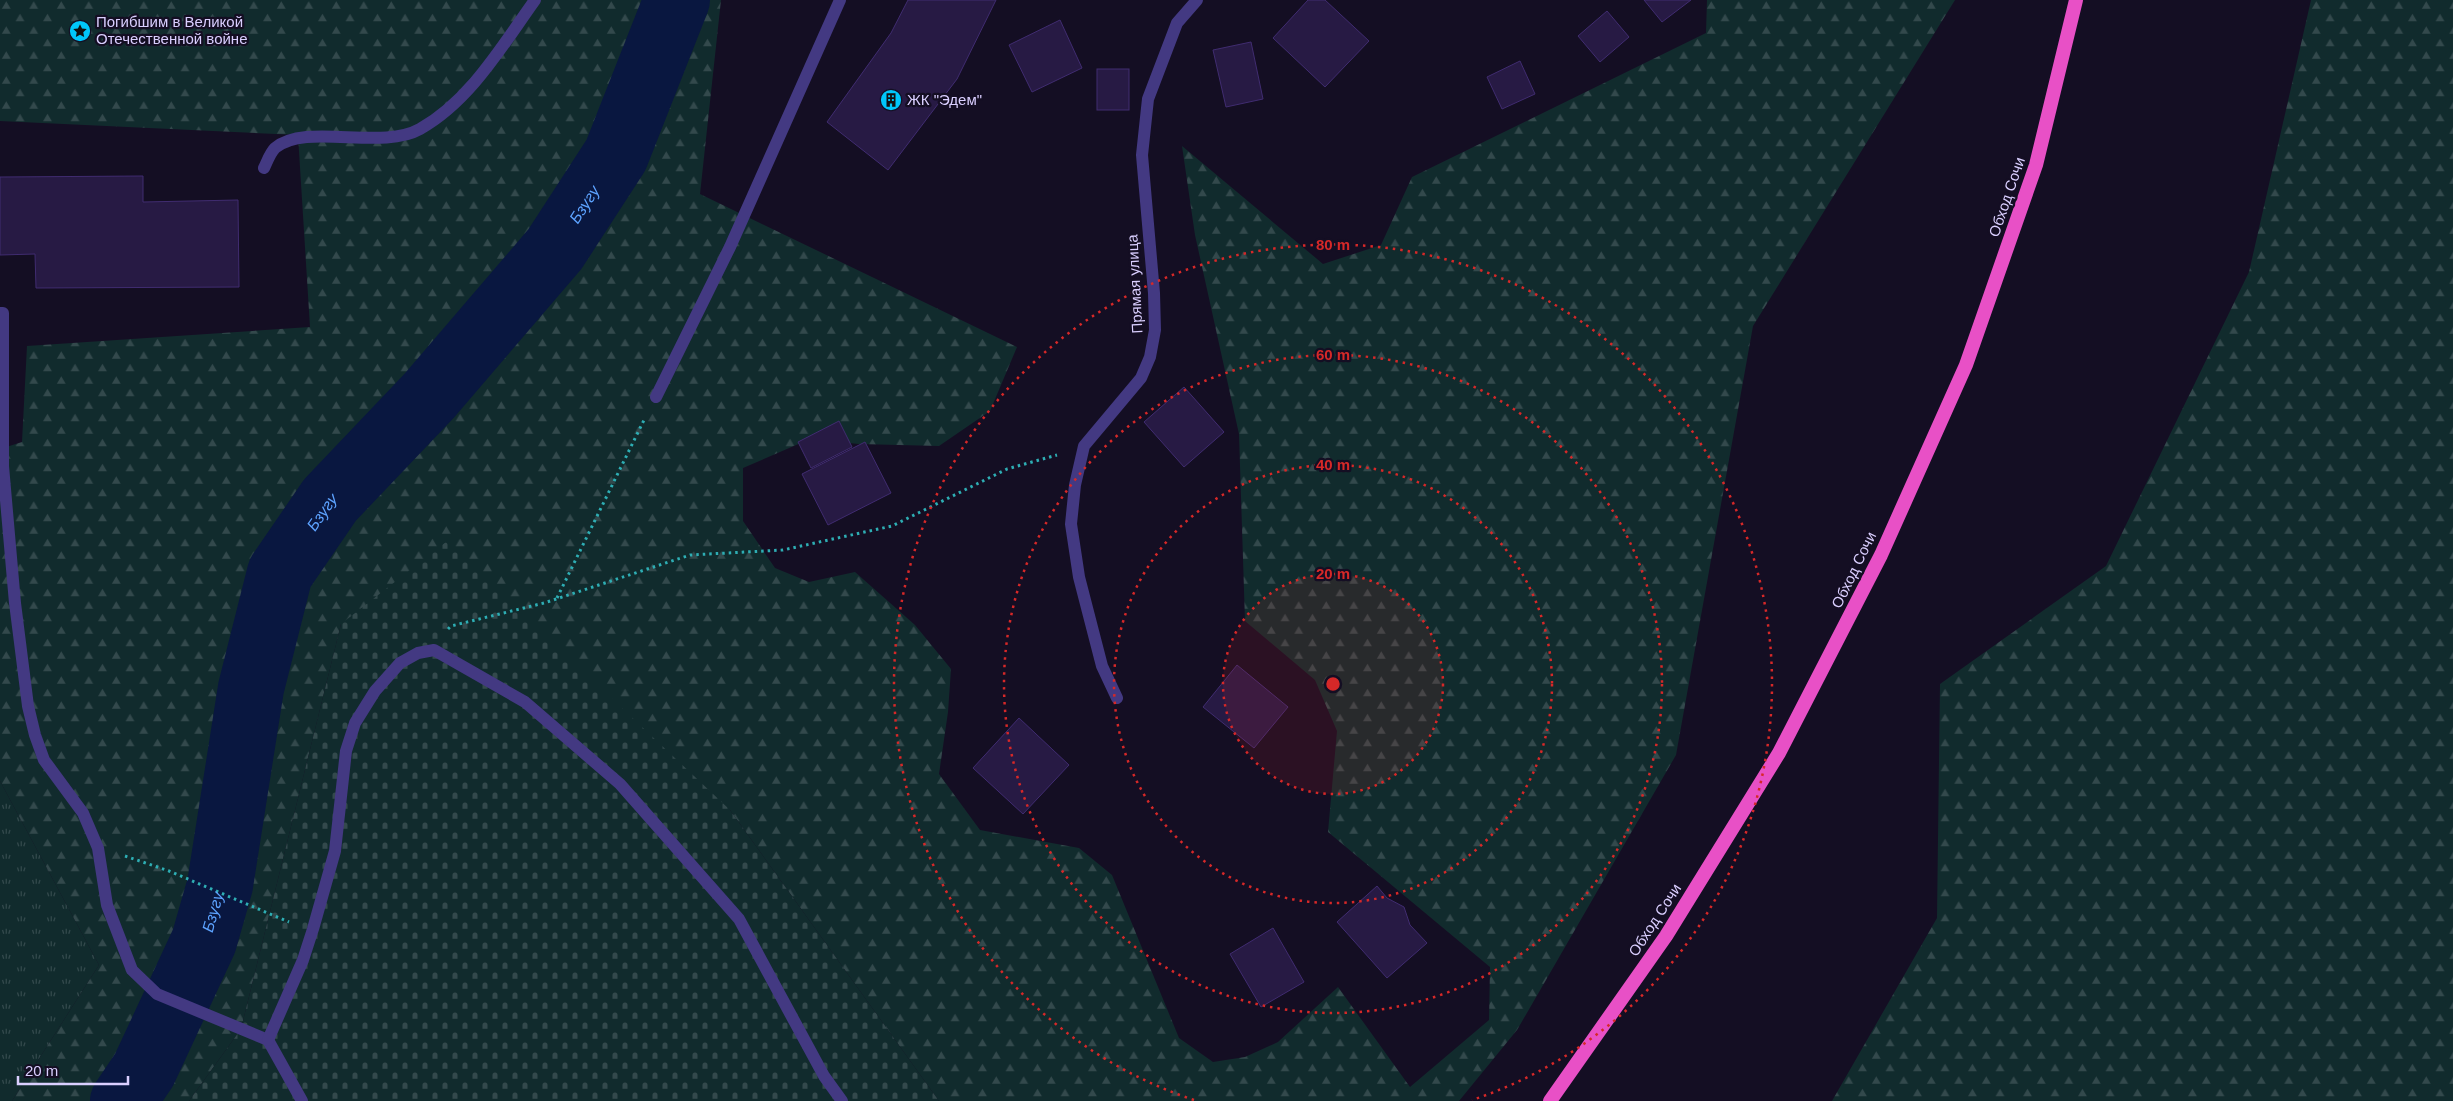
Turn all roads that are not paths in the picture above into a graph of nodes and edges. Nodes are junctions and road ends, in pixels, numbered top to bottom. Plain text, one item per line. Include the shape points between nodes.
1 (535, 0) edge
2 (840, 0) edge
3 (1197, 0) edge
4 (2076, 0) edge
5 (264, 168) dead end
6 (0, 313) edge
7 (656, 397) road end
8 (1117, 698) dead end
9 (268, 1040) junction
10 (302, 1101) edge
11 (842, 1101) edge
12 (1550, 1101) edge

1 - 5 street via 491,61 449,110 418,130 381,138 289,140 274,149
2 - 7 street via 730,247
3 - 8 street, Прямая улица via 1177,23 1148,99 1142,155 1156,330 1150,357 1141,378 1084,446 1075,486 1071,524 1079,577 1100,657
4 - 12 highway, Обход Сочи via 2036,165 1970,356 1881,555 1779,753 1666,936
6 - 9 street via 3,313 3,466 15,603 28,706 44,760 83,814 98,848 107,905 132,970 157,994
9 - 10 street
9 - 11 street via 313,929 334,851 346,751 355,723 400,663 418,653 434,650 525,702 620,784 739,919 824,1076

